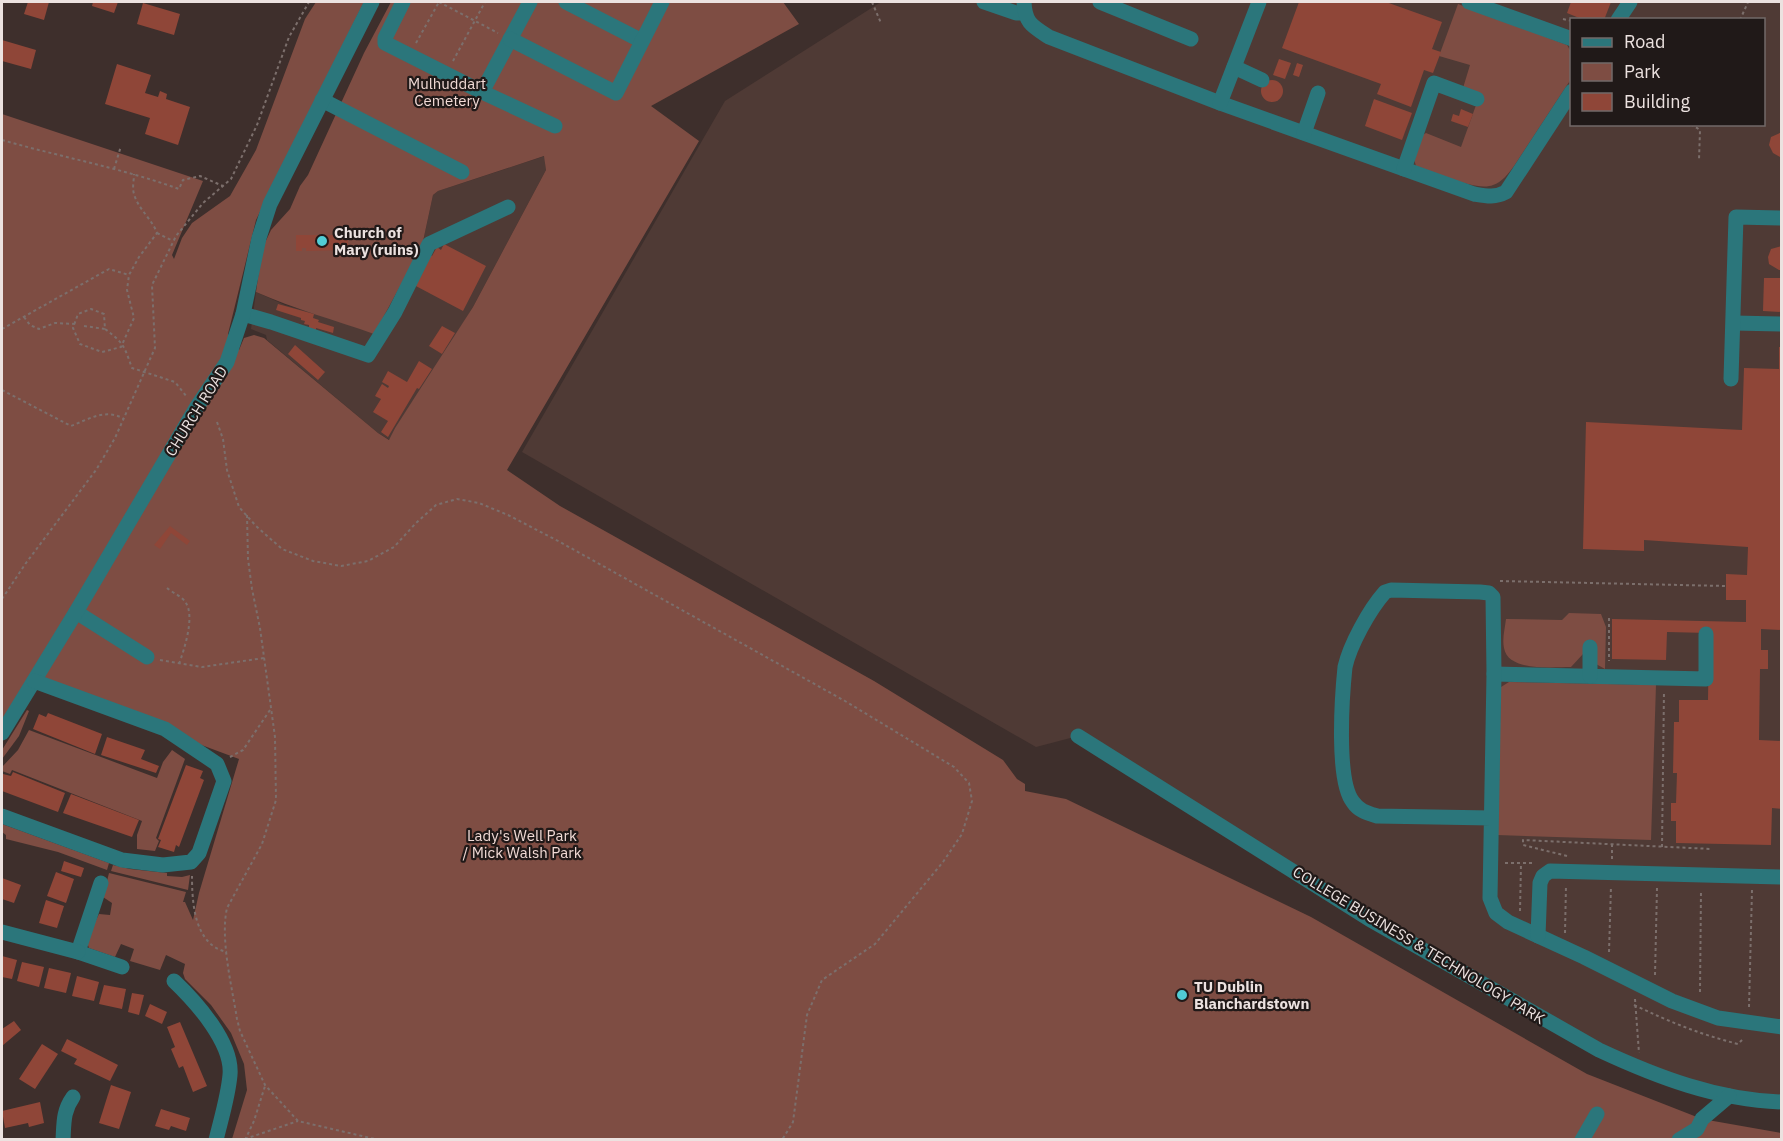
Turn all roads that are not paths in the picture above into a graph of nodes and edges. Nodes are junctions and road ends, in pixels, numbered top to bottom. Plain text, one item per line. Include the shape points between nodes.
1 (372, 2) edge
2 (403, 2) edge
3 (530, 2) edge
4 (566, 2) edge
5 (662, 2) edge
6 (984, 2) edge
7 (1100, 2) edge
8 (1259, 2) edge
9 (1469, 2) edge
10 (1630, 2) edge
11 (1024, 8) edge
12 (1619, 18) edge
13 (1570, 38) edge
14 (510, 39) junction
15 (1191, 39) dead end
16 (642, 41) junction
17 (1234, 67) junction
18 (1263, 80) dead end
19 (482, 92) junction
20 (1318, 93) dead end
21 (1570, 95) edge
22 (1477, 99) dead end
23 (322, 100) junction
24 (1220, 103) junction
25 (555, 126) dead end
26 (1304, 133) junction
27 (1404, 169) junction
28 (462, 172) dead end
29 (508, 207) dead end
30 (1782, 218) edge
31 (243, 314) junction
32 (1734, 323) junction
33 (1782, 324) edge
34 (1731, 379) dead end
35 (76, 612) junction
36 (1706, 634) dead end
37 (1590, 647) dead end
38 (147, 657) road end
39 (1494, 674) junction
40 (1590, 676) junction
41 (34, 681) junction
42 (2, 733) edge
43 (1078, 736) dead end
44 (2, 816) edge
45 (1491, 818) junction
46 (1782, 877) edge
47 (101, 883) dead end
48 (94, 903) junction
49 (110, 908) dead end
50 (2, 932) edge
51 (1538, 936) junction
52 (78, 952) junction
53 (122, 967) dead end
54 (174, 981) dead end
55 (1782, 1027) edge
56 (1729, 1096) junction
57 (73, 1097) dead end
58 (1782, 1102) edge
59 (1597, 1114) dead end
60 (1696, 1134) edge
61 (63, 1140) edge
62 (216, 1140) edge
63 (1582, 1140) edge
64 (1679, 1140) edge

1 - 23 street, CHURCH ROAD
2 - 19 street via 385,43
3 - 14 street
4 - 16 street
5 - 16 street
6 - 11 street via 1016,13
7 - 15 street
8 - 17 street
9 - 13 street
10 - 12 street
11 - 24 street via 1031,25 1049,37
14 - 16 street via 616,93
14 - 19 street
17 - 18 street
17 - 24 street
19 - 25 street
20 - 26 street
21 - 27 street via 1506,192 1497,196 1474,194
22 - 27 street via 1434,83
23 - 28 street
23 - 31 street, CHURCH ROAD via 270,204
24 - 26 street
26 - 27 street
29 - 31 street via 429,244 368,355
30 - 32 street via 1736,217
31 - 35 street, CHURCH ROAD via 227,362
32 - 33 street
32 - 34 street
35 - 38 street
35 - 41 street, CHURCH ROAD
36 - 40 street via 1706,679
37 - 40 street
39 - 40 street
39 - 45 street
39 - 45 street via 1493,597 1489,593 1385,592 1347,657 1342,769 1352,801 1363,812 1377,816
41 - 42 street, CHURCH ROAD
41 - 44 street via 165,729 217,765 224,781 199,853 191,862 163,865 122,860
43 - 56 street, COLLEGE BUSINESS & TECHNOLOGY PARK via 1369,919 1521,1007 1637,1068 1682,1085
45 - 51 street via 1490,898 1497,913 1508,922
46 - 51 street via 1550,872 1540,883
47 - 48 street
48 - 49 street
48 - 52 street
50 - 52 street
51 - 55 street via 1672,1001 1718,1018
52 - 53 street
54 - 62 street via 212,1024 225,1047 231,1073
56 - 58 street, COLLEGE BUSINESS & TECHNOLOGY PARK
56 - 60 street via 1702,1119
57 - 61 street via 64,1116
59 - 63 street
60 - 64 street

